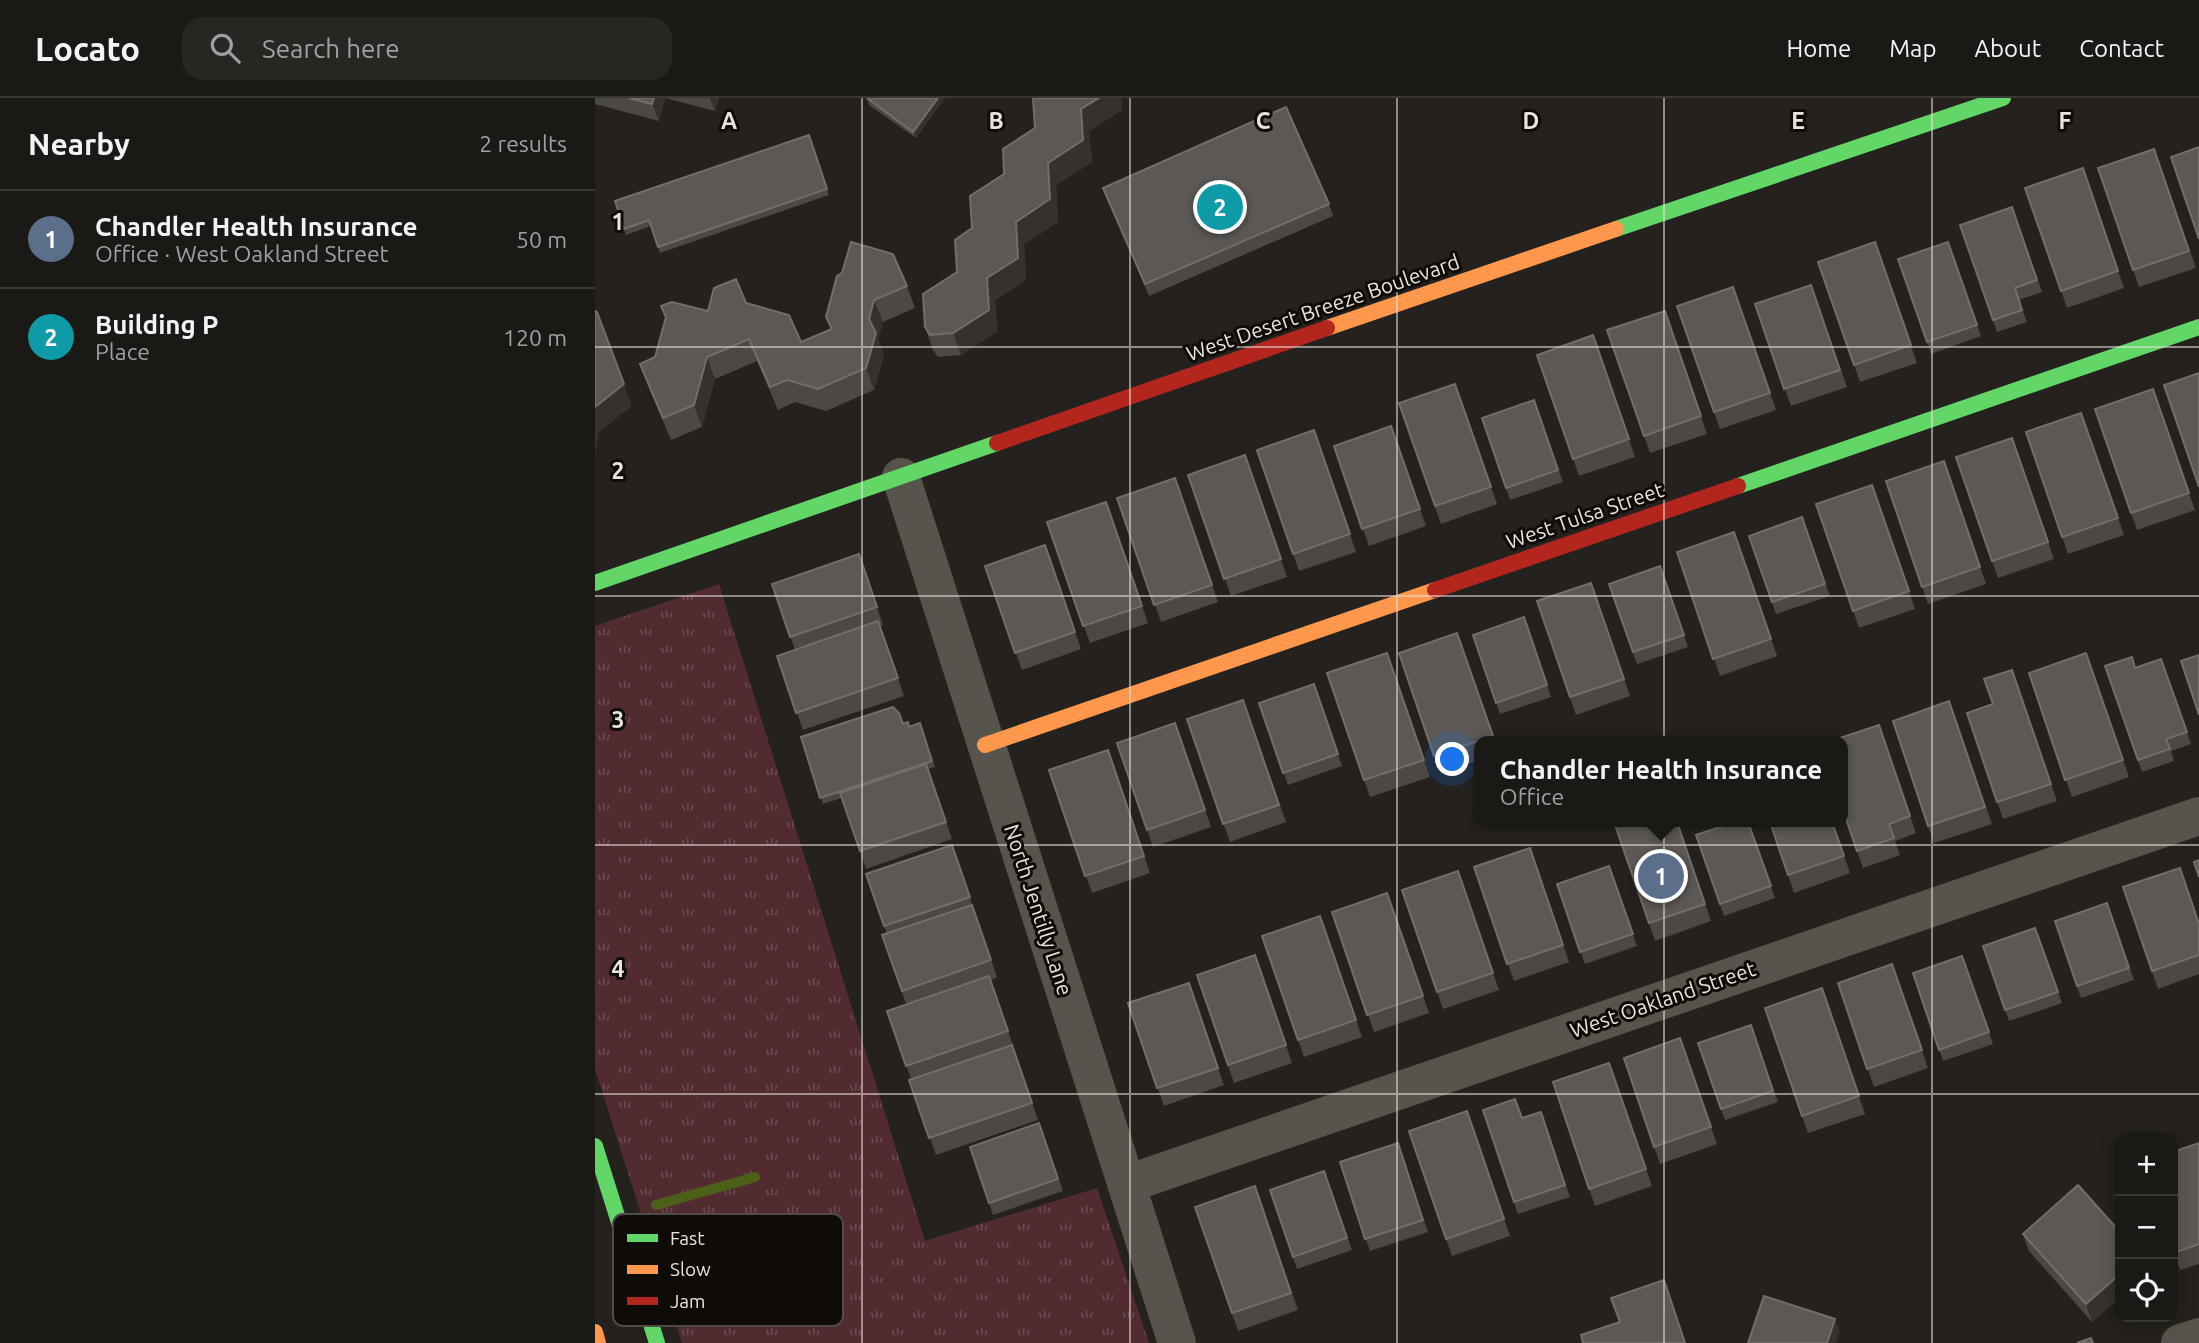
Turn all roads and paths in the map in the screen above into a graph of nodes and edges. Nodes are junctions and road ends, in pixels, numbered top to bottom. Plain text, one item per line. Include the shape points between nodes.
1 (2003, 98) edge
2 (2199, 327) edge
3 (901, 477) junction
4 (595, 583) edge
5 (985, 745) junction
6 (2199, 816) edge
7 (595, 1146) edge
8 (1127, 1184) junction
9 (616, 1214) edge
10 (652, 1326) edge
11 (595, 1332) edge
12 (2199, 1337) edge
13 (598, 1343) edge
14 (657, 1343) edge
15 (1177, 1343) edge
16 (2180, 1343) edge

1 - 3 street, West Desert Breeze Boulevard
2 - 5 street, West Tulsa Street
3 - 4 street, West Desert Breeze Boulevard
3 - 5 street, North Jentilly Lane
5 - 8 street, North Jentilly Lane
6 - 8 street, West Oakland Street
7 - 9 street
8 - 15 street, North Jentilly Lane
10 - 14 street
11 - 13 street
12 - 16 street

